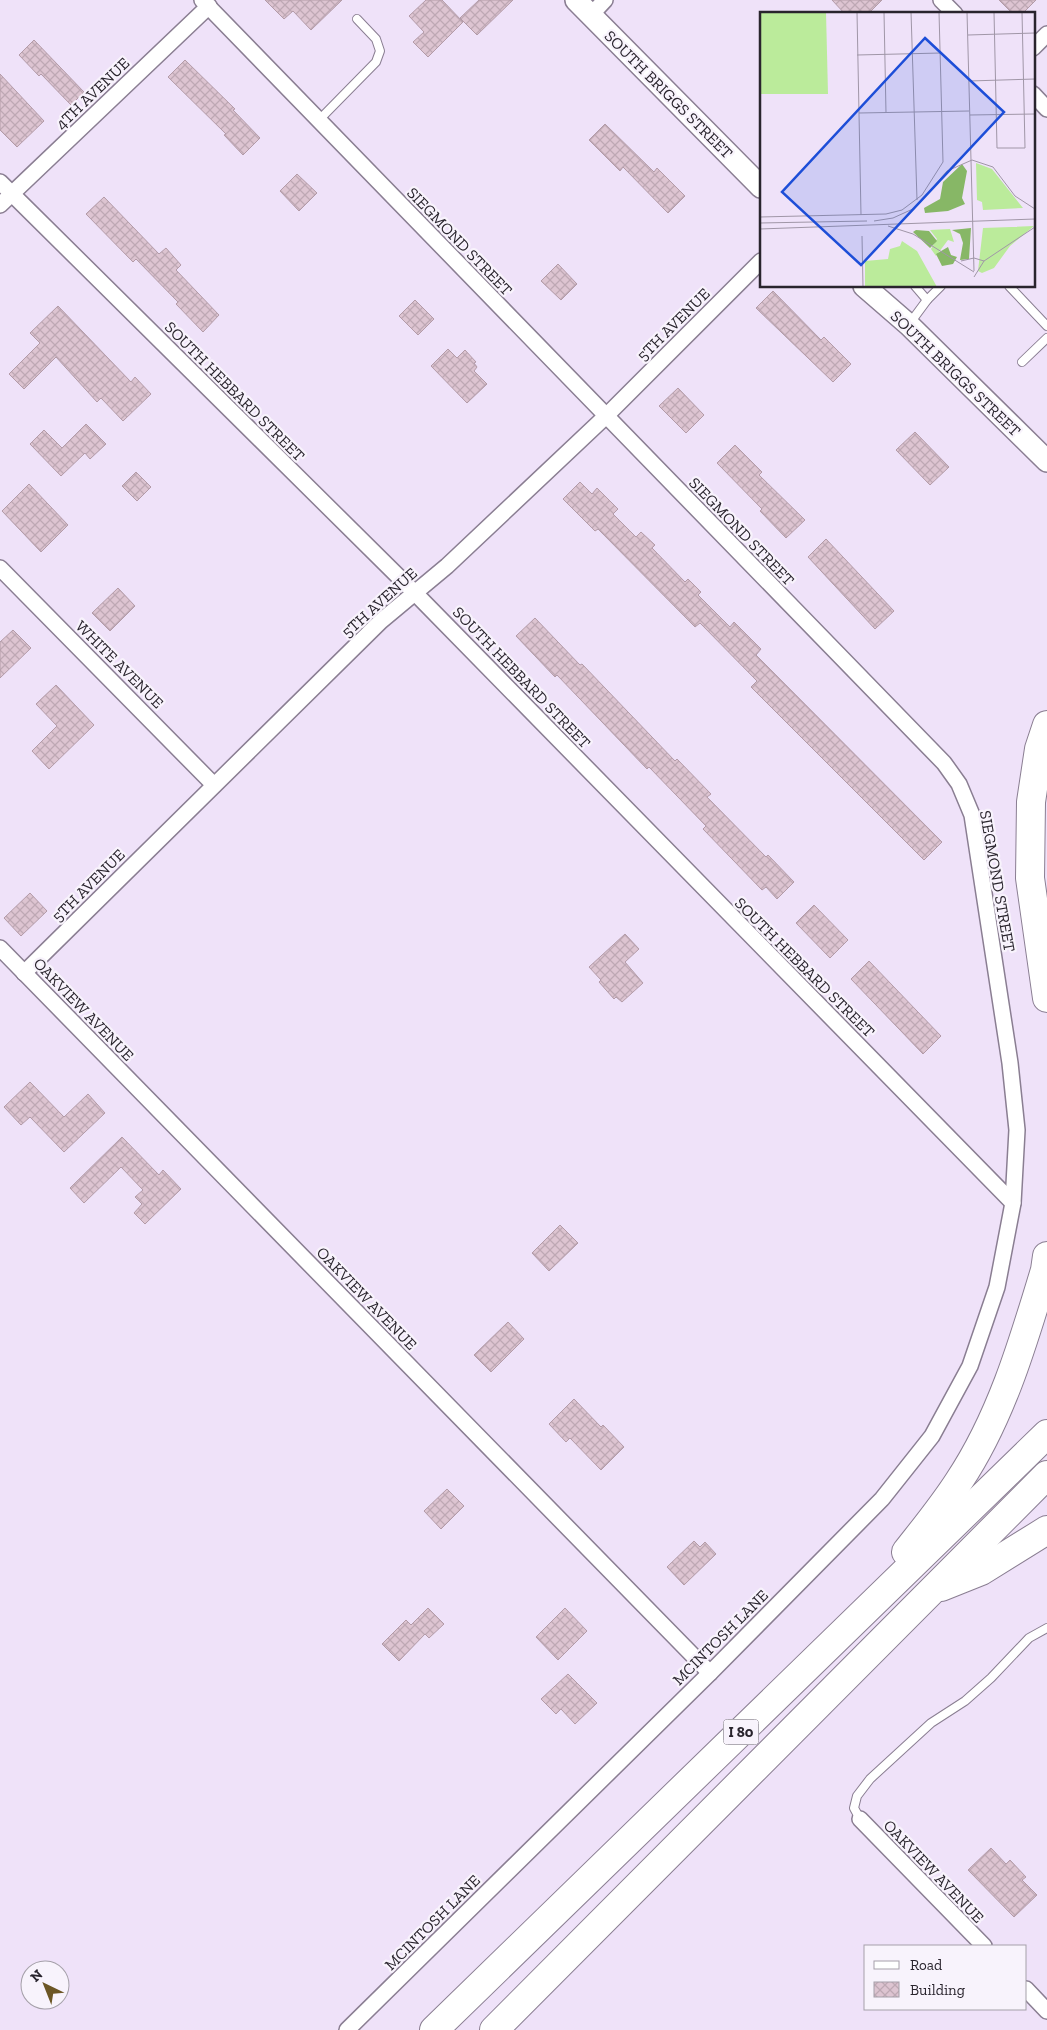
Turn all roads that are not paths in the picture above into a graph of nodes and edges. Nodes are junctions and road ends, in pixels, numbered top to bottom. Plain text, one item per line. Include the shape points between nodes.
1 (941, 0) edge
2 (206, 3) edge
3 (591, 5) edge
4 (952, 12) edge
5 (358, 18) dead end
6 (1047, 34) edge
7 (1034, 47) edge
8 (1034, 95) edge
9 (1047, 109) edge
10 (319, 120) junction
11 (0, 182) edge
12 (760, 186) edge
13 (11, 194) junction
14 (0, 205) edge
15 (760, 262) edge
16 (866, 288) edge
17 (917, 288) edge
18 (939, 288) edge
19 (1011, 288) edge
20 (927, 300) junction
21 (909, 325) junction
22 (1047, 326) edge
23 (1047, 338) edge
24 (1022, 362) dead end
25 (606, 416) junction
26 (1047, 461) edge
27 (0, 568) edge
28 (414, 592) junction
29 (1047, 725) edge
30 (214, 785) junction
31 (0, 948) edge
32 (24, 973) junction
33 (1047, 998) edge
34 (1013, 1203) junction
35 (1047, 1256) edge
36 (1047, 1434) edge
37 (1047, 1475) edge
38 (1047, 1530) edge
39 (928, 1592) junction
40 (1047, 1628) edge
41 (842, 1634) junction
42 (710, 1673) junction
43 (860, 1819) joint
44 (983, 1945) edge
45 (1027, 1990) edge
46 (1047, 2011) edge
47 (347, 2030) edge
48 (434, 2030) edge
49 (494, 2030) edge

1 - 4 street
2 - 10 street, SIEGMOND STREET
2 - 13 street, 4TH AVENUE
3 - 12 street, SOUTH BRIGGS STREET
5 - 10 lane via 376,39 380,51 376,62
6 - 7 street
8 - 9 street
10 - 25 street, SIEGMOND STREET
11 - 13 street, SOUTH HEBBARD STREET
13 - 14 street, 4TH AVENUE
13 - 28 street, SOUTH HEBBARD STREET
15 - 25 street, 5TH AVENUE
16 - 21 street, SOUTH BRIGGS STREET
17 - 20 lane
18 - 20 lane
19 - 22 lane
20 - 21 lane
21 - 26 street, SOUTH BRIGGS STREET
23 - 24 lane
25 - 28 street, 5TH AVENUE via 447,566
25 - 34 street, SIEGMOND STREET via 944,764 959,784 972,816 1010,1063 1017,1130
27 - 30 street, WHITE AVENUE
28 - 30 street, 5TH AVENUE
28 - 34 street, SOUTH HEBBARD STREET
29 - 33 highway via 1039,749 1031,802 1030,878
30 - 32 street, 5TH AVENUE
31 - 32 street, OAKVIEW AVENUE
32 - 42 street, OAKVIEW AVENUE
34 - 42 street, MCINTOSH LANE via 998,1287 970,1366 932,1436 882,1499
35 - 41 highway via 1019,1358 983,1438 959,1481
36 - 41 highway, I 80
37 - 39 highway, I 80
38 - 39 highway via 981,1571
39 - 49 highway, I 80
40 - 43 lane via 1029,1638 992,1678 931,1723 870,1779 857,1796 854,1808
41 - 48 highway, I 80
42 - 47 street, MCINTOSH LANE
43 - 44 street, OAKVIEW AVENUE
45 - 46 street

